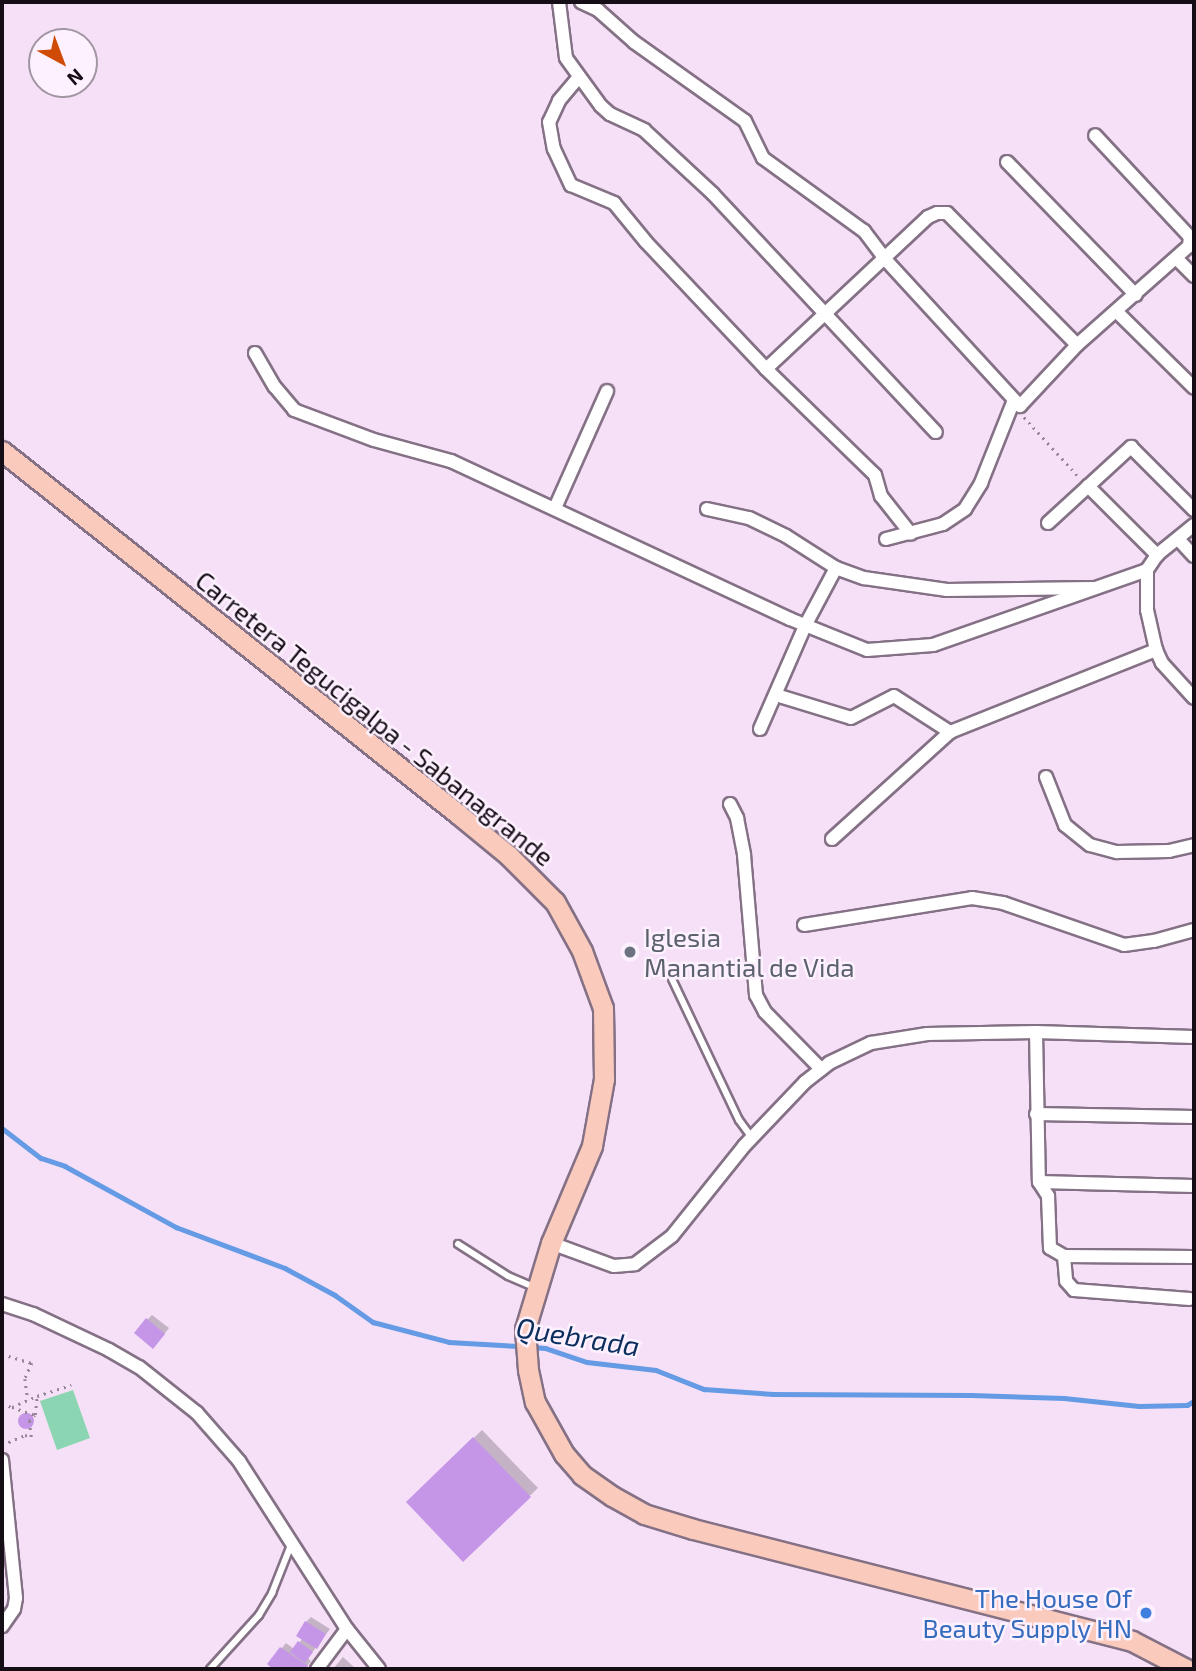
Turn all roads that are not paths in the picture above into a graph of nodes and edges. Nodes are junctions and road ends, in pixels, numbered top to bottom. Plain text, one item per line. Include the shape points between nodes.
1 (559, 2) edge
2 (581, 2) edge
3 (578, 78) junction
4 (1095, 135) dead end
5 (1007, 162) dead end
6 (884, 258) junction
7 (1177, 259) junction
8 (1194, 276) edge
9 (1136, 295) junction
10 (826, 312) junction
11 (1117, 312) junction
12 (1077, 345) junction
13 (255, 353) dead end
14 (766, 369) junction
15 (1194, 387) edge
16 (607, 391) dead end
17 (1017, 404) junction
18 (936, 432) dead end
19 (2, 451) edge
20 (1088, 486) junction
21 (555, 508) junction
22 (707, 509) dead end
23 (1194, 510) edge
24 (1048, 523) dead end
25 (1194, 525) edge
26 (911, 534) junction
27 (886, 539) dead end
28 (1178, 539) junction
29 (1157, 555) junction
30 (1194, 556) edge
31 (836, 568) junction
32 (1147, 570) junction
33 (1101, 588) junction
34 (806, 626) junction
35 (1156, 650) junction
36 (776, 695) junction
37 (1194, 698) edge
38 (760, 729) dead end
39 (950, 732) junction
40 (1046, 777) dead end
41 (730, 804) dead end
42 (832, 839) dead end
43 (1194, 845) edge
44 (804, 925) dead end
45 (1194, 930) edge
46 (671, 979) dead end
47 (1036, 1032) junction
48 (1194, 1038) edge
49 (821, 1069) junction
50 (1035, 1114) junction
51 (1194, 1117) edge
52 (752, 1138) junction
53 (1039, 1182) junction
54 (1194, 1186) edge
55 (551, 1243) junction
56 (458, 1244) dead end
57 (1064, 1256) junction
58 (1194, 1257) edge
59 (536, 1288) junction
60 (1190, 1299) dead end
61 (2, 1304) edge
62 (2, 1460) edge
63 (292, 1543) junction
64 (2, 1626) edge
65 (346, 1629) junction
66 (210, 1669) edge
67 (317, 1669) edge
68 (379, 1669) edge
69 (1186, 1669) edge

1 - 3 street via 566,58
2 - 6 street via 598,10 634,42 745,121 763,158 864,231
3 - 10 street via 610,114 644,130 713,194
3 - 14 street via 549,122 554,149 571,185 614,203
4 - 7 street via 1190,237 1189,246
5 - 9 street
6 - 10 street
6 - 12 street via 928,217 947,214
6 - 17 street
7 - 8 street
7 - 9 street
9 - 11 street
10 - 14 street
10 - 18 street
11 - 12 street
11 - 15 street
12 - 17 street
13 - 21 street via 295,410 374,440 451,461
14 - 26 street via 875,475 881,496
16 - 21 street
17 - 26 street via 965,509 943,524
19 - 55 highway, Carretera Tegucigalpa - Sabanagrande via 478,830 555,902 603,1008 605,1043 604,1079 592,1146
20 - 23 street via 1131,447
20 - 24 street
20 - 29 street
21 - 34 street
22 - 31 street via 749,518
25 - 28 street
26 - 27 street
28 - 29 street
28 - 30 street
29 - 32 street
31 - 33 street via 864,579 947,590
31 - 34 street
32 - 33 street
32 - 35 street via 1147,610
33 - 34 street via 933,645 867,650
34 - 36 street
35 - 37 street
35 - 39 street
36 - 38 street
36 - 39 street via 851,718 894,696
39 - 42 street
40 - 43 street via 1065,825 1090,845 1117,852 1169,851
41 - 49 street via 744,855 755,995 765,1012
44 - 45 street via 972,898 1003,903 1124,945
46 - 52 lane
47 - 48 street
47 - 49 street via 928,1034 871,1043
47 - 50 street
49 - 52 street
50 - 51 street
50 - 53 street
52 - 55 street via 672,1236 635,1264 606,1264
53 - 54 street
53 - 57 street via 1048,1196 1050,1248
55 - 59 highway, Carretera Tegucigalpa - Sabanagrande
56 - 59 lane
57 - 58 street
57 - 60 street via 1066,1281 1074,1290
59 - 69 highway, Carretera Tegucigalpa - Sabanagrande via 525,1329 535,1402 564,1454 582,1475 612,1496 644,1514 693,1529 1132,1641
61 - 63 street via 109,1350 172,1392 233,1452
62 - 64 street via 16,1598
63 - 65 street
63 - 66 lane via 259,1615
65 - 67 street
65 - 68 street

